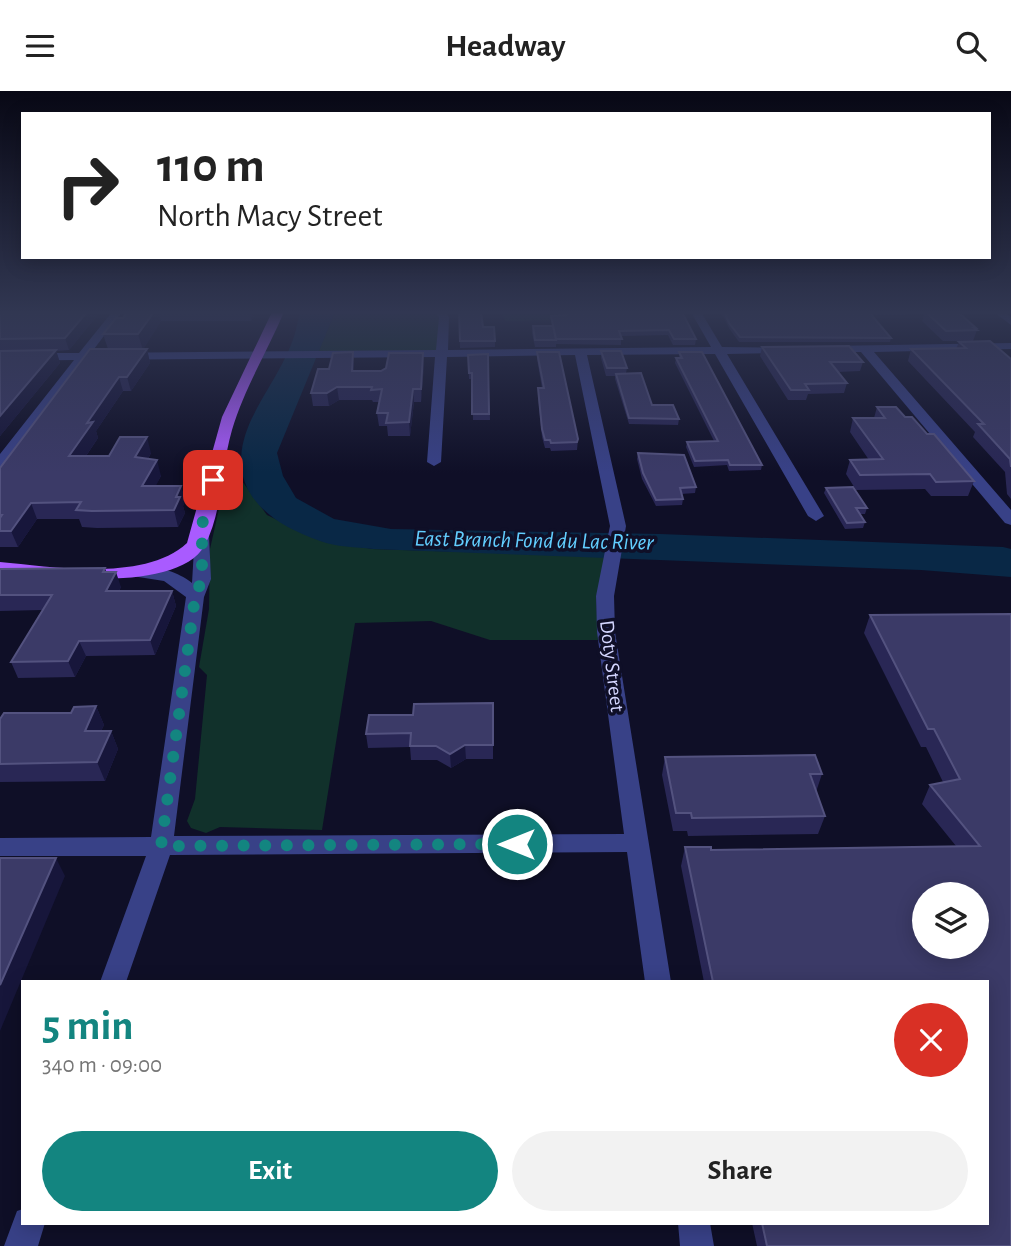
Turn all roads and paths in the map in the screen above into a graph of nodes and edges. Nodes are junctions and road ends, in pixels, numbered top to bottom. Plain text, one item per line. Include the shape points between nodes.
1 (74, 366) edge
2 (253, 366) edge
3 (440, 366) edge
4 (584, 366) edge
5 (726, 366) edge
6 (879, 366) edge
7 (434, 462) dead end
8 (0, 463) edge
9 (816, 516) dead end
10 (1011, 520) edge
11 (201, 535) junction
12 (0, 568) edge
13 (138, 572) junction
14 (195, 597) junction
15 (638, 843) junction
16 (0, 846) edge
17 (161, 846) junction
18 (114, 980) edge
19 (658, 980) edge
20 (28, 1225) edge
21 (694, 1225) edge
22 (21, 1246) edge
23 (697, 1246) edge

1 - 8 street
2 - 11 main road via 225,433
3 - 7 street
4 - 15 street, Doty Street via 618,526 605,596 606,632
5 - 9 street
6 - 10 street
11 - 13 main road via 183,558
11 - 14 street via 202,579
12 - 13 main road
13 - 14 street via 178,579
14 - 17 street
15 - 17 street
15 - 19 street, Doty Street
16 - 17 street
17 - 18 street
20 - 22 street
21 - 23 street

